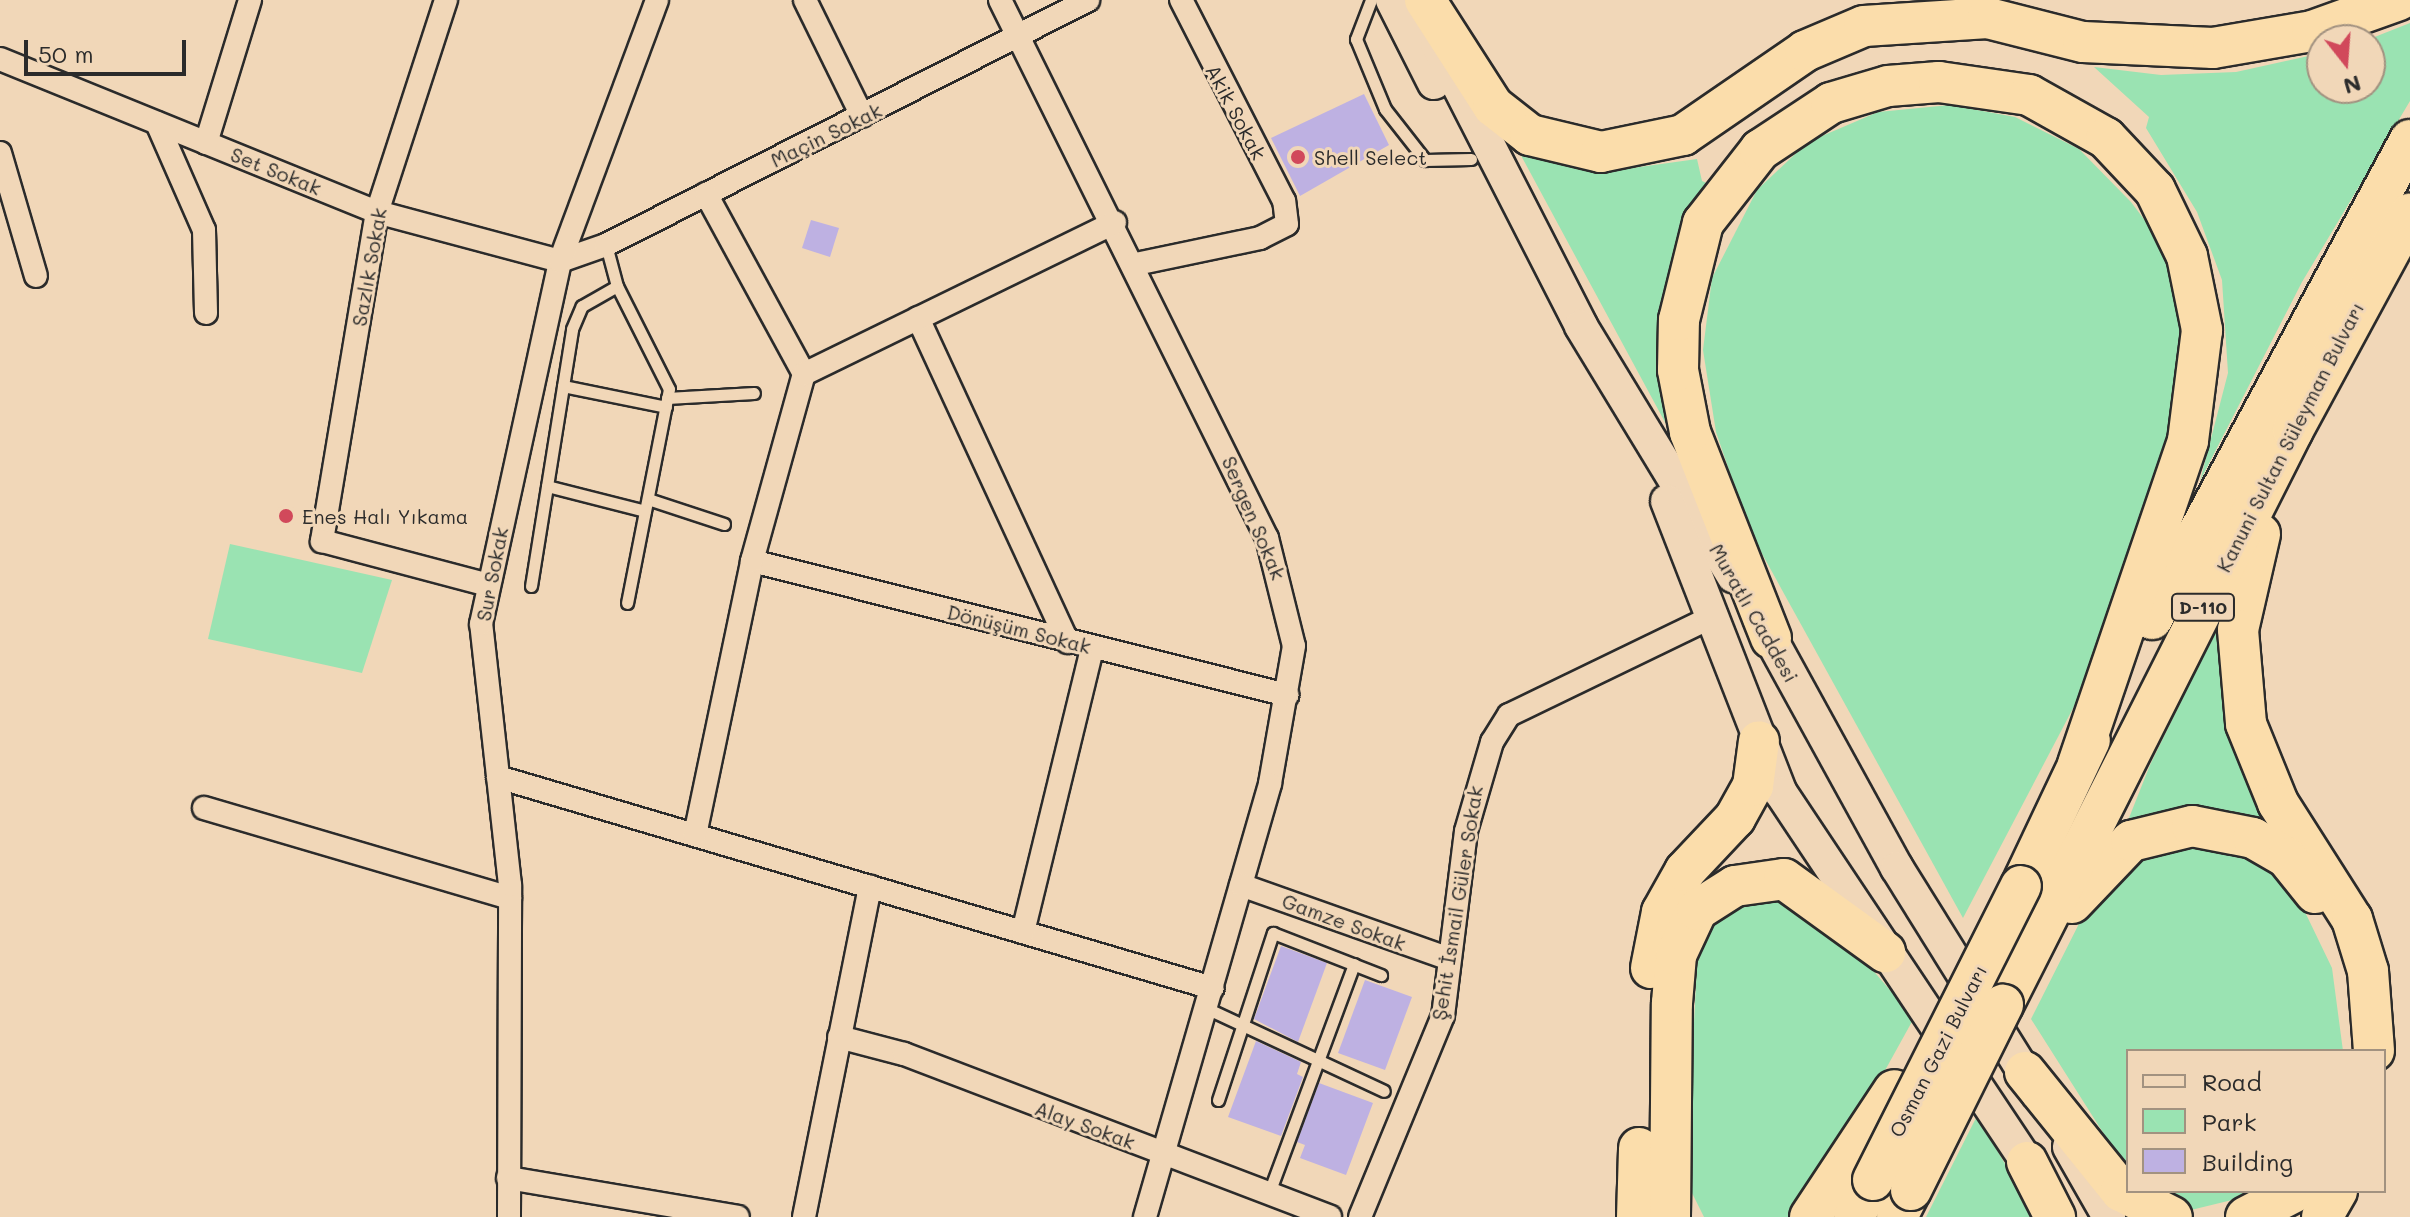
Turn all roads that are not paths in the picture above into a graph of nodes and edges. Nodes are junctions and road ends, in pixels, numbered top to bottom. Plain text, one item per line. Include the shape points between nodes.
1 (250, 0) edge
2 (446, 0) edge
3 (657, 0) edge
4 (805, 0) edge
5 (1000, 0) edge
6 (1088, 0) edge
7 (1181, 0) edge
8 (1371, 0) edge
9 (1392, 0) edge
10 (1417, 0) edge
11 (1425, 0) edge
12 (2399, 0) edge
13 (1020, 38) junction
14 (0, 59) edge
15 (862, 116) junction
16 (157, 123) junction
17 (2410, 140) edge
18 (206, 143) junction
19 (0, 153) edge
20 (1471, 159) junction
21 (706, 194) junction
22 (377, 212) junction
23 (2410, 214) edge
24 (1115, 222) junction
25 (606, 245) junction
26 (560, 261) junction
27 (1136, 264) junction
28 (36, 276) dead end
29 (617, 286) junction
30 (206, 313) dead end
31 (918, 318) junction
32 (804, 374) junction
33 (563, 386) junction
34 (754, 393) dead end
35 (667, 403) junction
36 (2293, 430) junction
37 (547, 486) junction
38 (648, 499) junction
39 (645, 511) junction
40 (724, 524) dead end
41 (752, 561) junction
42 (488, 585) junction
43 (531, 586) dead end
44 (627, 603) dead end
45 (1716, 615) junction
46 (1771, 638) junction
47 (1068, 642) junction
48 (1092, 648) junction
49 (1287, 695) junction
50 (1759, 741) junction
51 (2078, 764) junction
52 (498, 777) junction
53 (204, 808) dead end
54 (695, 835) junction
55 (1241, 885) junction
56 (2021, 886) junction
57 (870, 887) junction
58 (510, 898) junction
59 (1023, 932) junction
60 (1885, 952) junction
61 (1447, 958) junction
62 (1354, 964) junction
63 (1381, 975) dead end
64 (1209, 998) junction
65 (2003, 1005) junction
66 (1243, 1025) junction
67 (839, 1037) junction
68 (2356, 1049) edge
69 (2374, 1049) edge
70 (1320, 1061) junction
71 (2025, 1072) junction
72 (1384, 1091) dead end
73 (1218, 1100) dead end
74 (1166, 1156) junction
75 (2027, 1162) junction
76 (508, 1178) junction
77 (1270, 1190) junction
78 (2292, 1193) edge
79 (2336, 1193) edge
80 (1904, 1208) edge
81 (509, 1217) edge
82 (738, 1217) edge
83 (804, 1217) edge
84 (1145, 1217) edge
85 (1330, 1217) edge
86 (1360, 1217) edge
87 (1637, 1217) edge
88 (1670, 1217) edge
89 (1810, 1217) edge
90 (1854, 1217) edge
91 (2055, 1217) edge
92 (2065, 1217) edge
93 (2109, 1217) edge
94 (2172, 1217) edge
95 (2246, 1217) edge
96 (2322, 1217) edge

1 - 18 street
2 - 22 street, Sazlık Sokak
3 - 26 street, Sur Sokak
4 - 15 street
5 - 13 street, Sergen Sokak
6 - 13 street, Maçin Sokak
7 - 27 street, Akik Sokak via 1284,201 1287,224 1260,238
8 - 20 lane via 1356,39 1385,109 1425,160
9 - 20 main road, Muratlı Caddesi
10 - 46 main road, Muratlı Caddesi via 1470,119 1581,326
11 - 12 highway via 1493,106 1530,135 1601,152 1683,135 1805,51 1864,26 1988,18 2083,42 2213,48 2312,31
13 - 15 street, Maçin Sokak
13 - 24 street, Sergen Sokak
14 - 16 street, Set Sokak
15 - 21 street, Maçin Sokak
16 - 18 street, Set Sokak
16 - 30 street via 204,230
17 - 51 highway, Kanuni Sultan Süleyman Bulvarı / D-110 via 2340,260
18 - 22 street, Set Sokak
19 - 28 street
20 - 45 main road, Muratlı Caddesi via 1651,470
21 - 25 street, Maçin Sokak
21 - 32 street
22 - 26 street, Set Sokak
22 - 42 street, Sazlık Sokak via 322,541
23 - 36 highway, Kanuni Sultan Süleyman Bulvarı / D-110
24 - 27 street, Sergen Sokak
24 - 31 street
25 - 26 street, Maçin Sokak
25 - 29 lane
26 - 42 street, Sur Sokak
27 - 49 street, Sergen Sokak via 1278,565 1294,646
29 - 33 lane via 582,306
29 - 35 lane
31 - 32 street
31 - 47 street
32 - 41 street
33 - 35 lane
33 - 37 lane
34 - 35 lane
35 - 38 lane
36 - 65 highway, Kanuni Sultan Süleyman Bulvarı / D-110
36 - 69 highway via 2244,590 2240,693 2267,781 2352,919 2368,971
37 - 39 lane
37 - 43 lane
38 - 39 lane
38 - 40 lane
39 - 44 lane
41 - 47 street, Dönüşüm Sokak
41 - 54 street
42 - 52 street, Sur Sokak via 481,624
45 - 50 main road, Muratlı Caddesi
45 - 61 street, Şehit İsmail Güler Sokak via 1509,715 1478,773
46 - 51 highway via 1690,432 1678,370 1679,320 1703,223 1760,150 1831,103 1888,86 1939,82 2029,95 2106,138 2155,190 2187,256 2202,330 2188,441
46 - 71 main road, Muratlı Caddesi via 1897,868
47 - 48 street, Dönüşüm Sokak
48 - 49 street, Dönüşüm Sokak
48 - 59 street
49 - 55 street, Sergen Sokak
50 - 60 main road, Muratlı Caddesi via 1781,793
50 - 87 highway via 1753,786 1735,818 1685,871 1662,912 1646,1019
51 - 56 highway, Kanuni Sultan Süleyman Bulvarı / D-110
52 - 54 street
52 - 58 street, Sur Sokak
53 - 58 street
54 - 57 street
55 - 61 street, Gamze Sokak
55 - 64 street, Sergen Sokak
56 - 89 highway, bridge via 1970,952 1894,1090
56 - 90 highway, Osman Gazi Bulvarı / D-110, bridge
57 - 59 street
57 - 67 street
58 - 76 street, Sur Sokak
59 - 64 street
60 - 75 main road, Muratlı Caddesi via 1921,993
60 - 88 highway via 1784,879 1735,886 1697,910 1676,955 1665,1152
61 - 86 street, Şehit İsmail Güler Sokak via 1443,1016
62 - 63 lane
62 - 66 lane via 1273,933
62 - 70 lane
64 - 66 lane
64 - 74 street, Sergen Sokak
65 - 68 highway via 2107,859 2164,830 2220,828 2287,858 2309,882 2341,947
65 - 80 highway, Osman Gazi Bulvarı / D-110, bridge
66 - 70 lane
66 - 73 lane
67 - 74 street, Alay Sokak via 904,1054
67 - 83 street
70 - 72 lane
70 - 77 lane
71 - 93 main road, Muratlı Caddesi
71 - 94 highway via 2062,1109 2121,1191
74 - 77 street, Alay Sokak
74 - 84 street, Sergen Sokak
75 - 91 highway
75 - 92 main road, Muratlı Caddesi
76 - 81 street, Sur Sokak
76 - 82 street
77 - 85 street, Alay Sokak
78 - 95 highway
79 - 96 highway

